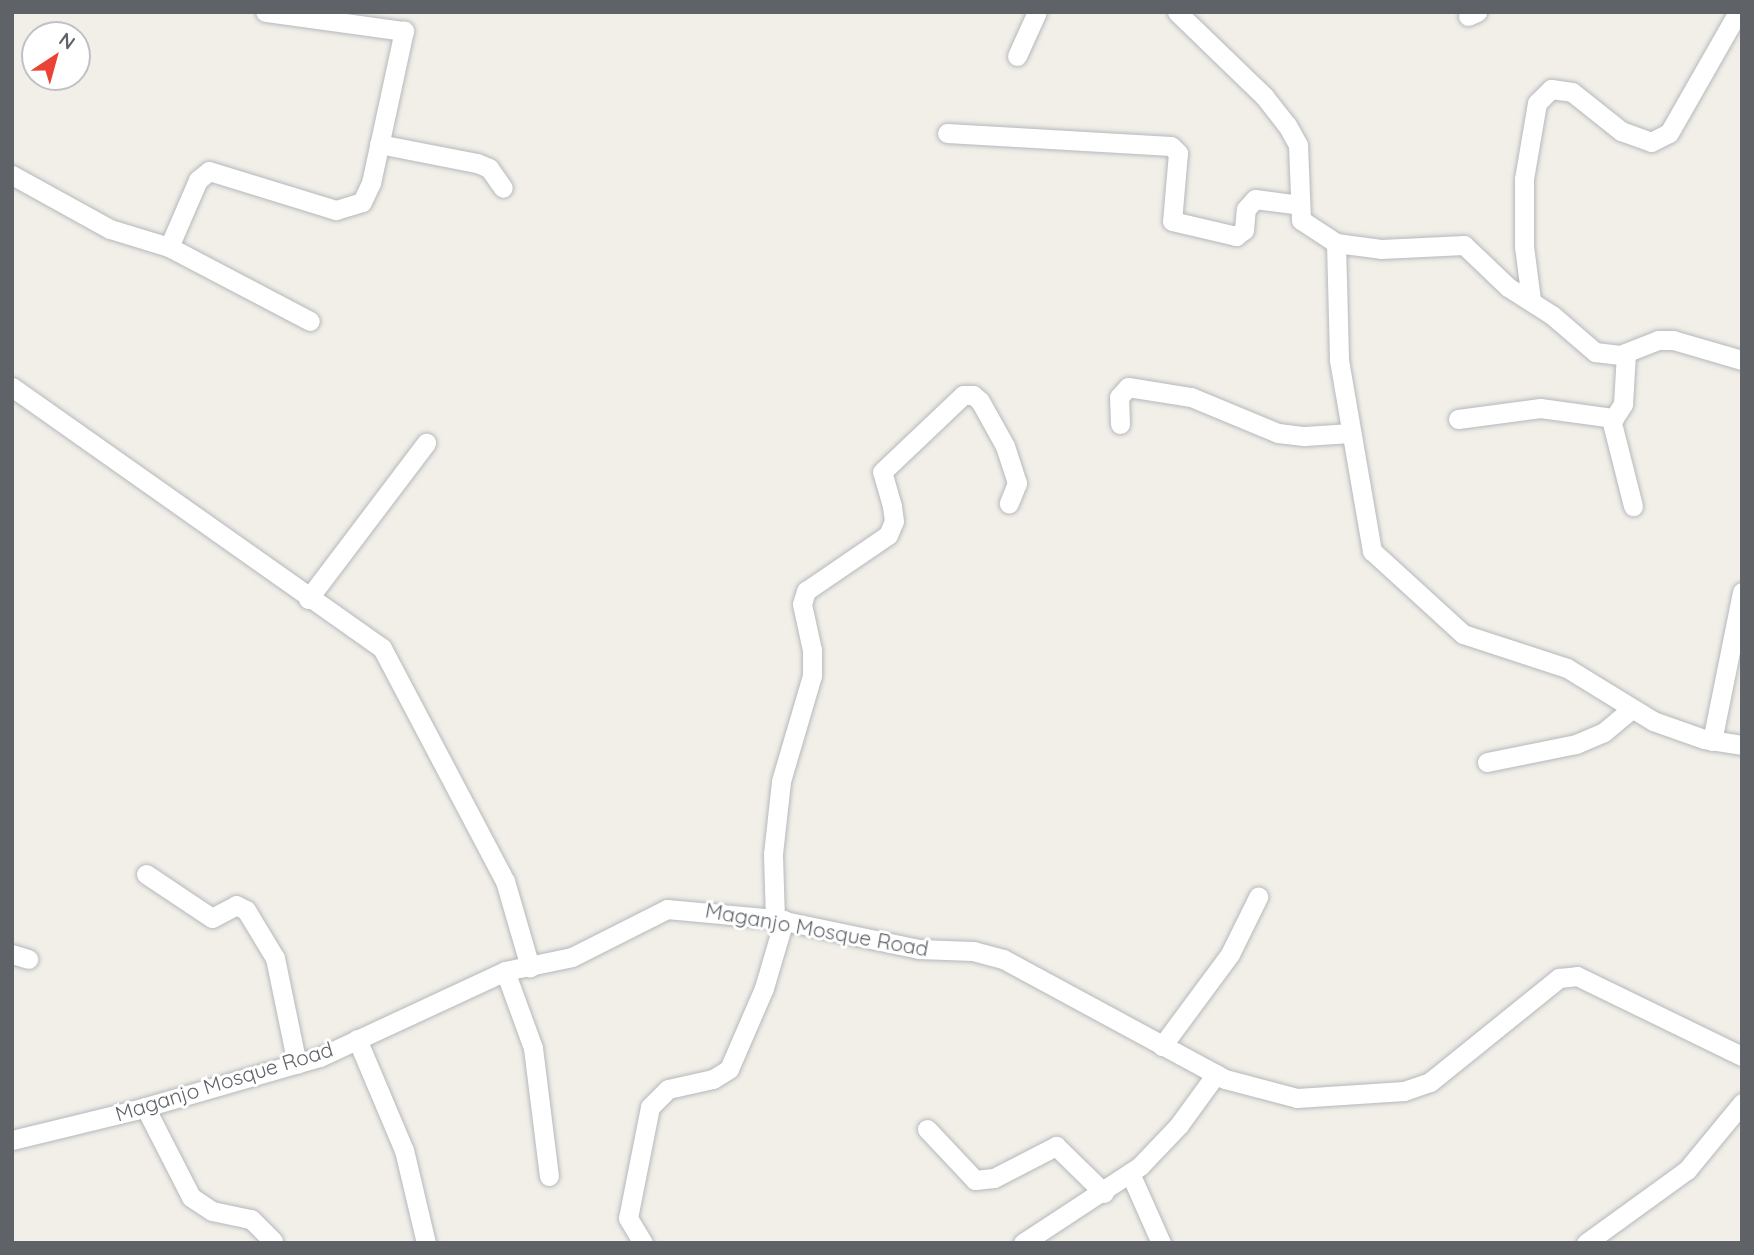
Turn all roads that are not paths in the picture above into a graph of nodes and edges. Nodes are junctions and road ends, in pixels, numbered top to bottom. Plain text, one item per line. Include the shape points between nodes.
1 (265, 12) edge
2 (1037, 12) edge
3 (1177, 12) edge
4 (1733, 13) edge
5 (1017, 56) dead end
6 (947, 133) dead end
7 (379, 144) junction
8 (12, 175) edge
9 (503, 188) dead end
10 (1300, 205) junction
11 (1336, 243) junction
12 (169, 247) junction
13 (1531, 300) junction
14 (310, 321) dead end
15 (1626, 353) junction
16 (1742, 360) edge
17 (12, 387) edge
18 (1458, 419) dead end
19 (1611, 419) junction
20 (1120, 424) dead end
21 (1351, 433) junction
22 (426, 443) dead end
23 (1009, 503) dead end
24 (1633, 506) dead end
25 (1742, 592) edge
26 (308, 598) junction
27 (1631, 709) junction
28 (1712, 741) junction
29 (1742, 745) edge
30 (1487, 762) dead end
31 (146, 874) dead end
32 (1258, 897) dead end
33 (780, 920) junction
34 (530, 967) junction
35 (505, 971) junction
36 (357, 1039) junction
37 (1162, 1046) junction
38 (1742, 1056) edge
39 (297, 1064) junction
40 (1216, 1074) junction
41 (1742, 1103) edge
42 (145, 1107) junction
43 (927, 1129) dead end
44 (12, 1140) edge
45 (1130, 1174) junction
46 (549, 1176) dead end
47 (1104, 1193) junction
48 (273, 1241) dead end
49 (426, 1243) edge
50 (643, 1243) edge
51 (1023, 1243) edge
52 (1161, 1243) edge
53 (1586, 1243) edge

1 - 7 street via 404,31
2 - 5 street
3 - 10 street via 1264,96 1287,125 1298,145
4 - 13 street via 1669,133 1651,142 1621,131 1572,92 1551,89 1537,103 1524,179 1524,246
6 - 10 street via 1171,146 1178,153 1172,221 1236,236 1244,230 1246,209 1255,198
7 - 9 street via 477,163 489,168
7 - 12 street via 362,202 347,209 203,173
8 - 12 street via 110,229
10 - 11 street via 1306,226
11 - 13 street via 1381,249 1464,245 1508,288
11 - 21 street via 1339,360
12 - 14 street
13 - 15 street via 1595,352
15 - 16 street via 1658,340 1672,340
15 - 19 street via 1623,404
17 - 26 street via 155,484
18 - 19 street via 1539,408
19 - 24 street
20 - 21 street via 1119,397 1128,387 1191,397 1278,433
21 - 27 street via 1367,539 1382,562 1463,634 1567,668
22 - 26 street
23 - 33 street via 1017,483 1005,446 980,401 963,395 882,472 892,506 888,535 806,591 802,604 812,650 812,676 781,781 773,854
25 - 28 street
26 - 34 street via 382,648 393,664 505,881
27 - 28 street via 1653,722
27 - 30 street via 1604,732 1576,744
28 - 29 street
31 - 39 street via 212,918 236,905 246,910 275,958
32 - 37 street via 1230,954
33 - 34 street, Maganjo Mosque Road via 667,909 572,957
33 - 37 street, Maganjo Mosque Road via 919,949 973,951 1003,959
33 - 50 street via 764,988 729,1069 713,1079 668,1089 650,1107 628,1218
34 - 35 street, Maganjo Mosque Road
35 - 36 street, Maganjo Mosque Road
35 - 46 street via 533,1048
36 - 39 street, Maganjo Mosque Road
36 - 49 street via 404,1150
37 - 40 street, Maganjo Mosque Road
38 - 40 street, Maganjo Mosque Road via 1577,976 1559,978 1430,1082 1404,1091 1297,1098
39 - 42 street, Maganjo Mosque Road
40 - 45 street via 1180,1125
41 - 53 street via 1687,1170
42 - 44 street, Maganjo Mosque Road
42 - 48 street via 191,1197 212,1211 251,1219
43 - 47 street via 975,1180 994,1178 1056,1146
45 - 47 street
45 - 52 street
47 - 51 street

